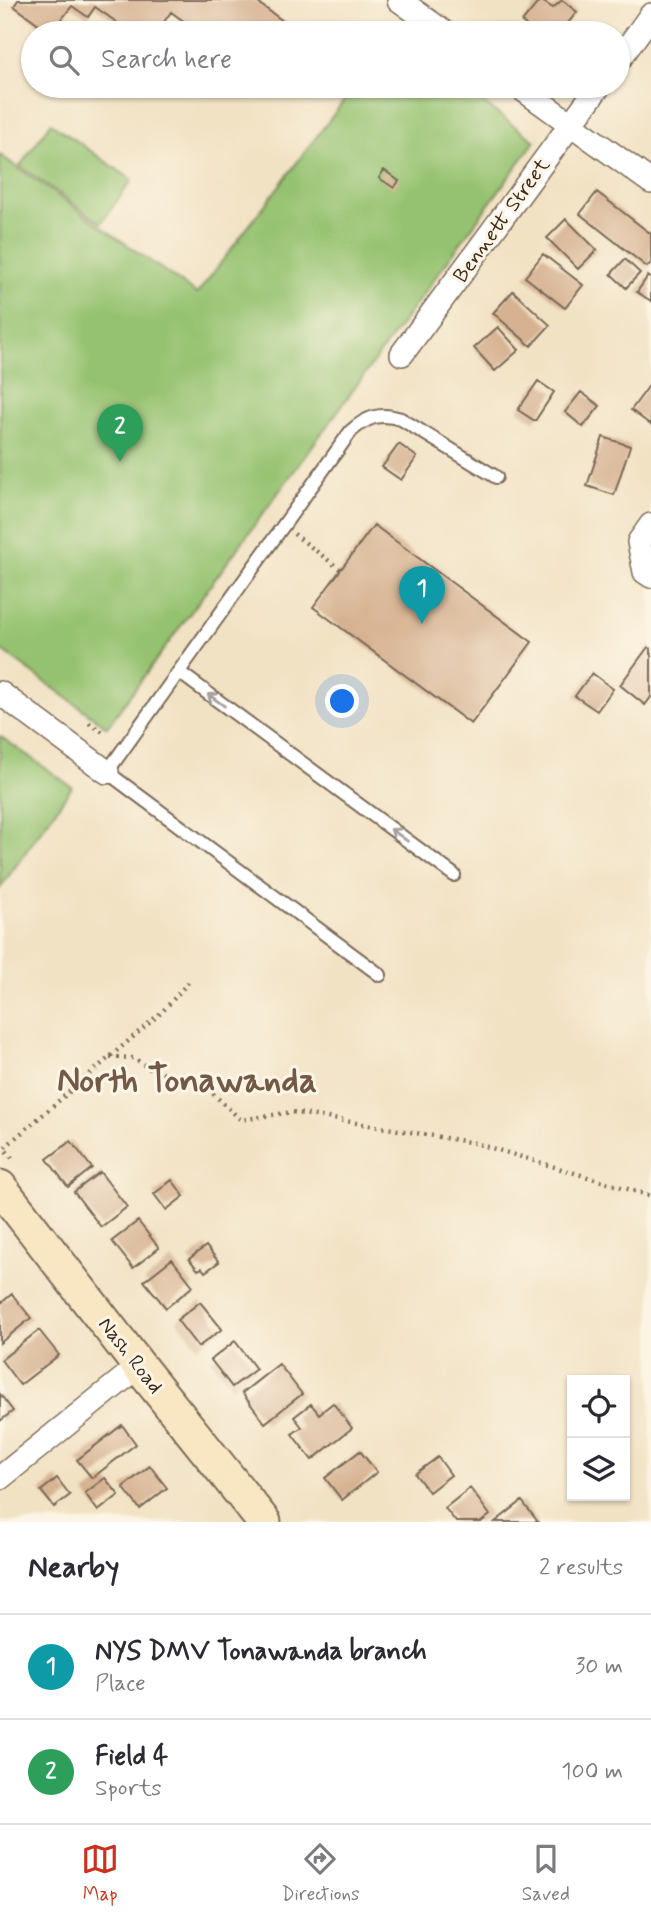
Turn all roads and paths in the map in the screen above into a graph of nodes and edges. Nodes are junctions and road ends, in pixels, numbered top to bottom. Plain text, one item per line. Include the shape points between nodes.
1 (399, 0) edge
2 (651, 15) edge
3 (428, 21) edge
4 (630, 44) edge
5 (534, 98) edge
6 (590, 98) edge
7 (571, 125) junction
8 (651, 182) edge
9 (402, 354) dead end
10 (496, 477) dead end
11 (645, 533) edge
12 (286, 544) dead end
13 (341, 570) dead end
14 (651, 576) edge
15 (178, 672) junction
16 (0, 693) edge
17 (89, 723) dead end
18 (103, 732) dead end
19 (107, 772) junction
20 (454, 875) dead end
21 (380, 975) dead end
22 (191, 979) dead end
23 (110, 1057) junction
24 (6, 1173) edge
25 (651, 1196) edge
26 (139, 1366) junction
27 (0, 1478) edge
28 (264, 1522) edge

1 - 3 street
2 - 4 street
5 - 7 street
6 - 7 street, Bennett Street
7 - 8 street
7 - 9 street, Bennett Street
10 - 15 lane via 401,419 390,415 364,420 351,431
11 - 14 street via 645,572
12 - 13 path via 294,534
15 - 19 lane
20 -> 15 lane
16 - 19 street
17 - 18 path
19 - 21 lane
22 - 23 path via 162,1012
23 - 24 path via 4,1148
23 - 25 path via 134,1058 153,1071 187,1079 209,1090 241,1119 292,1112 475,1143
24 - 26 main road, Nash Road
26 - 27 street
26 - 28 main road, Nash Road

